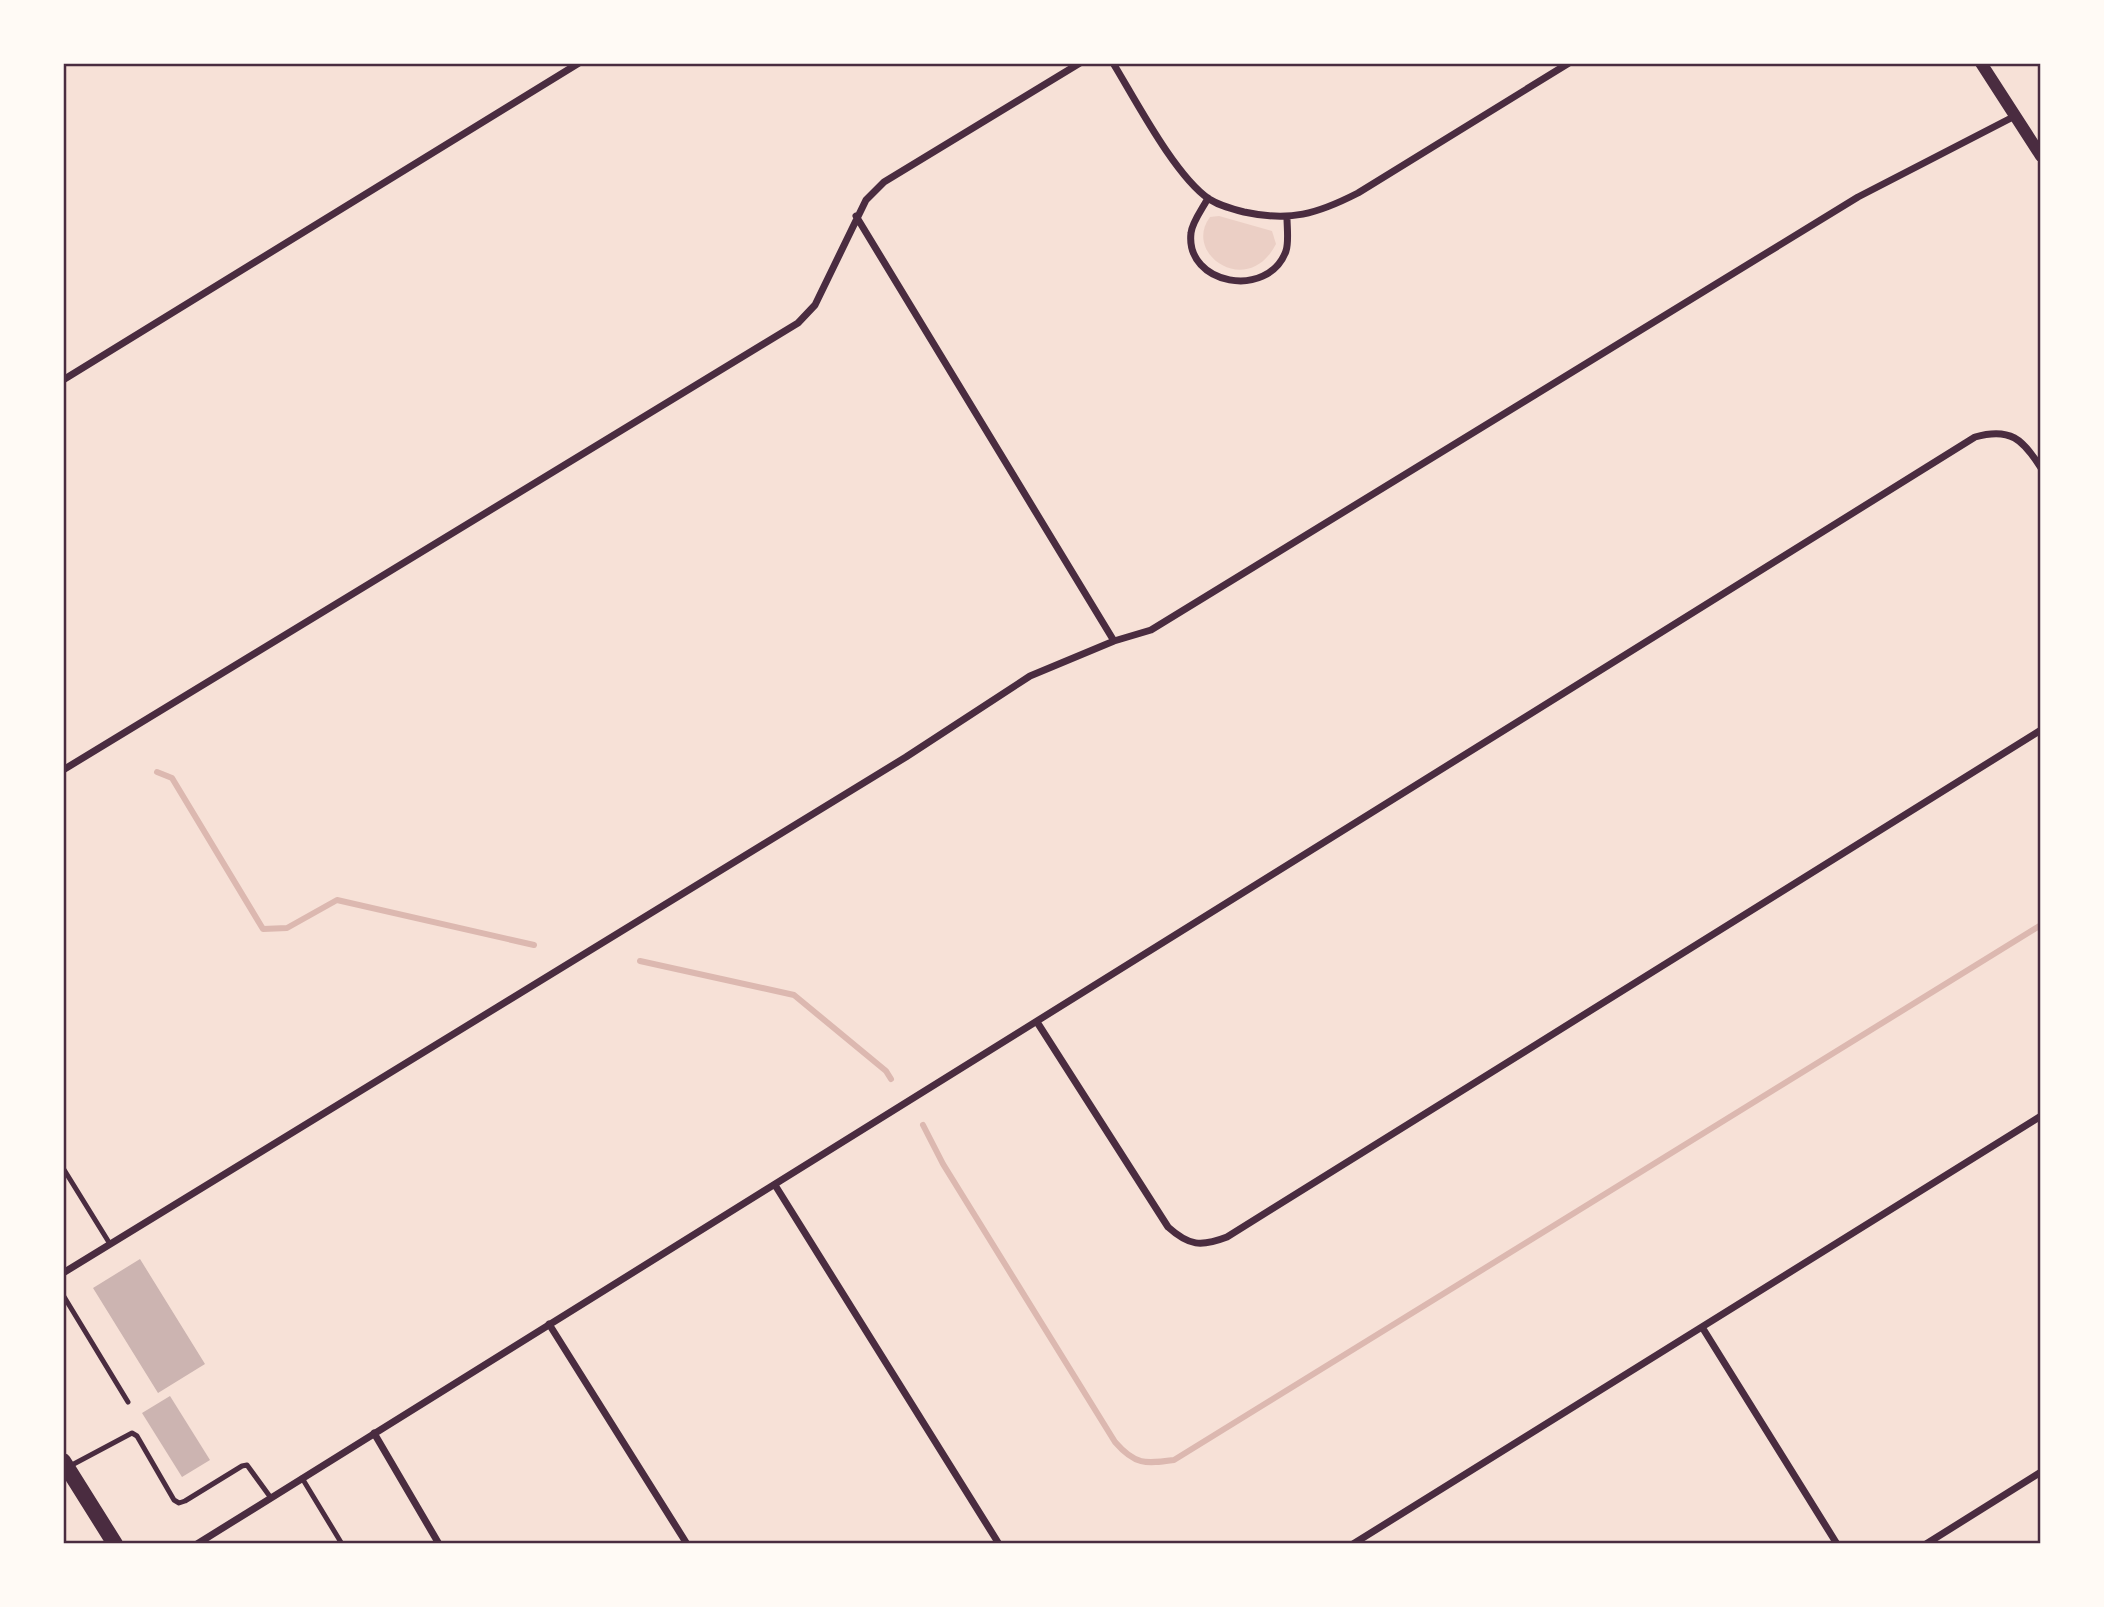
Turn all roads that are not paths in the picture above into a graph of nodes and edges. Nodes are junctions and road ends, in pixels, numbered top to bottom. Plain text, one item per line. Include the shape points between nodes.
1 (579, 63) edge
2 (1080, 63) edge
3 (1113, 63) edge
4 (1569, 63) edge
5 (1981, 63) edge
6 (2015, 116) junction
7 (2041, 156) edge
8 (1208, 198) junction
9 (856, 216) junction
10 (1287, 218) junction
11 (63, 380) edge
12 (2041, 468) edge
13 (1114, 641) junction
14 (2041, 730) edge
15 (63, 770) edge
16 (1037, 1021) junction
17 (2041, 1116) edge
18 (63, 1168) edge
19 (775, 1185) junction
20 (110, 1244) junction
21 (63, 1273) edge
22 (63, 1295) edge
23 (549, 1324) junction
24 (1702, 1327) junction
25 (128, 1402) dead end
26 (374, 1433) junction
27 (65, 1464) edge
28 (2041, 1472) edge
29 (302, 1478) junction
30 (271, 1498) junction
31 (115, 1544) edge
32 (197, 1544) edge
33 (342, 1544) edge
34 (439, 1544) edge
35 (687, 1544) edge
36 (999, 1544) edge
37 (1353, 1544) edge
38 (1837, 1544) edge
39 (1926, 1544) edge

1 - 11 street
2 - 9 street via 884,182
3 - 8 street via 1175,161
4 - 10 street via 1357,193 1328,208
5 - 6 street
6 - 7 street
6 - 13 street via 1858,197 1151,630
8 - 10 street via 1225,207
8 - 10 street via 1191,231 1192,250 1206,270 1230,282 1253,281 1273,270 1286,250
9 - 13 street
9 - 15 street via 816,305 798,323
12 - 16 street via 2022,442 2009,435 1992,432 1975,437
13 - 20 street via 1030,676 906,757
14 - 16 street via 1212,1243 1195,1244 1168,1227
16 - 19 street
17 - 24 street
18 - 20 lane
19 - 23 street
19 - 36 street
20 - 21 street
22 - 25 lane
23 - 26 street
23 - 35 street
24 - 37 street
24 - 38 street
26 - 29 street
26 - 34 street
27 - 30 lane via 132,1433 179,1503 247,1465
27 - 31 main road
28 - 39 street
29 - 30 street
29 - 33 lane
30 - 32 street

